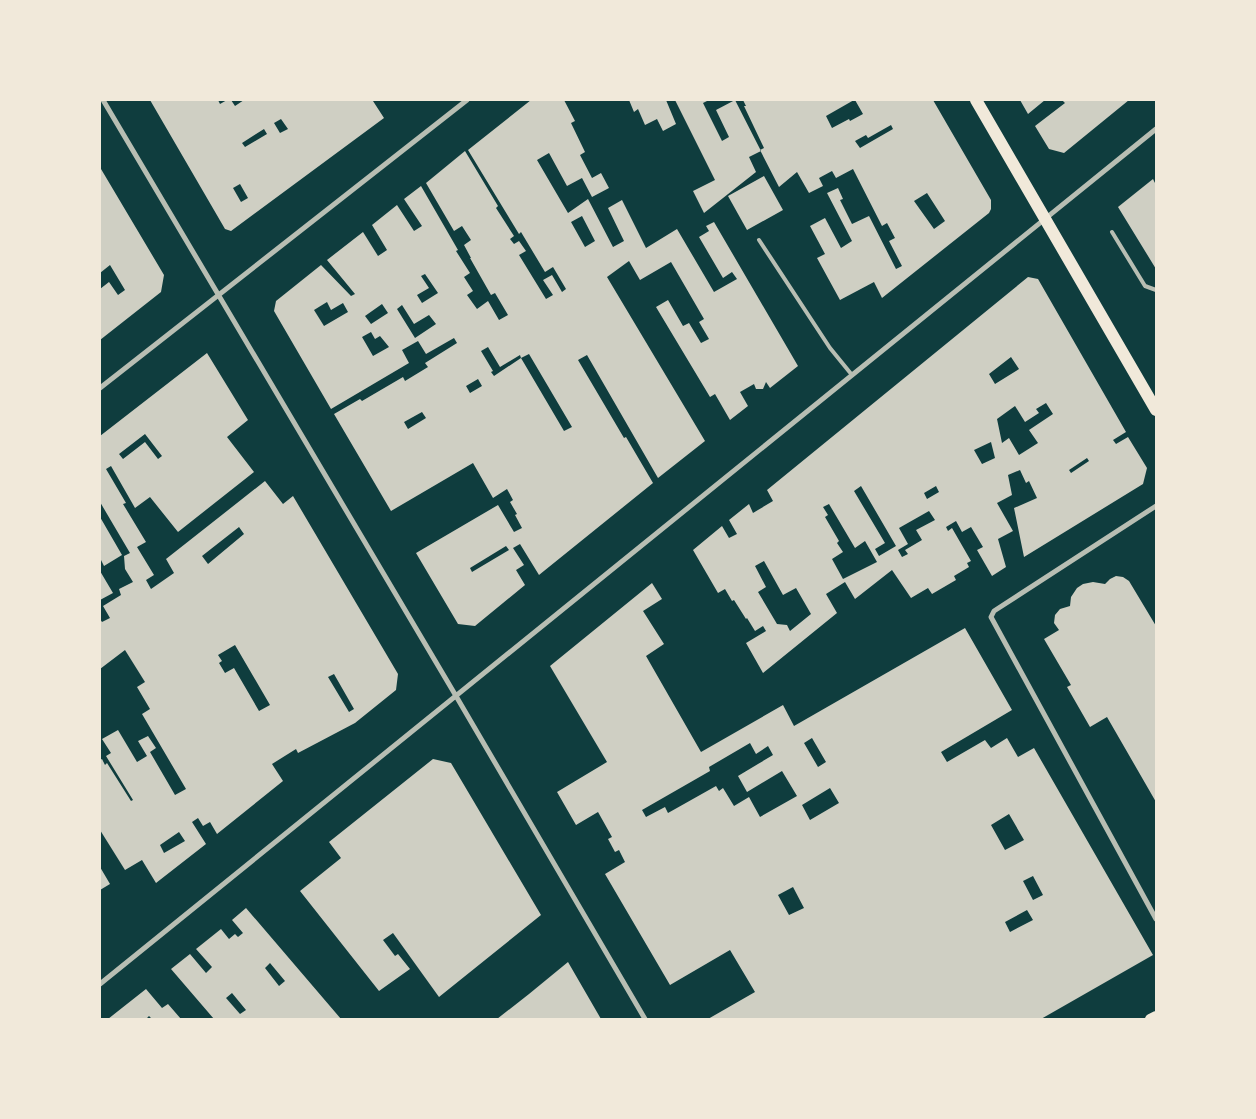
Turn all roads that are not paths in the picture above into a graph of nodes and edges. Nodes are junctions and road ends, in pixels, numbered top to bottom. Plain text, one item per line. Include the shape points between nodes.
1 (103, 100) edge
2 (467, 100) edge
3 (976, 100) edge
4 (1156, 129) edge
5 (1045, 219) junction
6 (1112, 232) dead end
7 (759, 240) dead end
8 (1156, 290) edge
9 (218, 295) junction
10 (852, 375) junction
11 (100, 388) edge
12 (1156, 410) edge
13 (1156, 506) edge
14 (456, 696) junction
15 (1156, 919) edge
16 (100, 984) edge
17 (1156, 1016) edge
18 (645, 1019) edge
19 (1150, 1019) edge

1 - 9 street
2 - 9 street
3 - 5 main road
4 - 5 street
5 - 10 street
5 - 12 main road
6 - 8 lane via 1145,286
7 - 10 lane via 830,348
9 - 11 street
9 - 14 street
10 - 14 street
13 - 15 street via 994,610 992,616
14 - 16 street
14 - 18 street
17 - 19 main road

